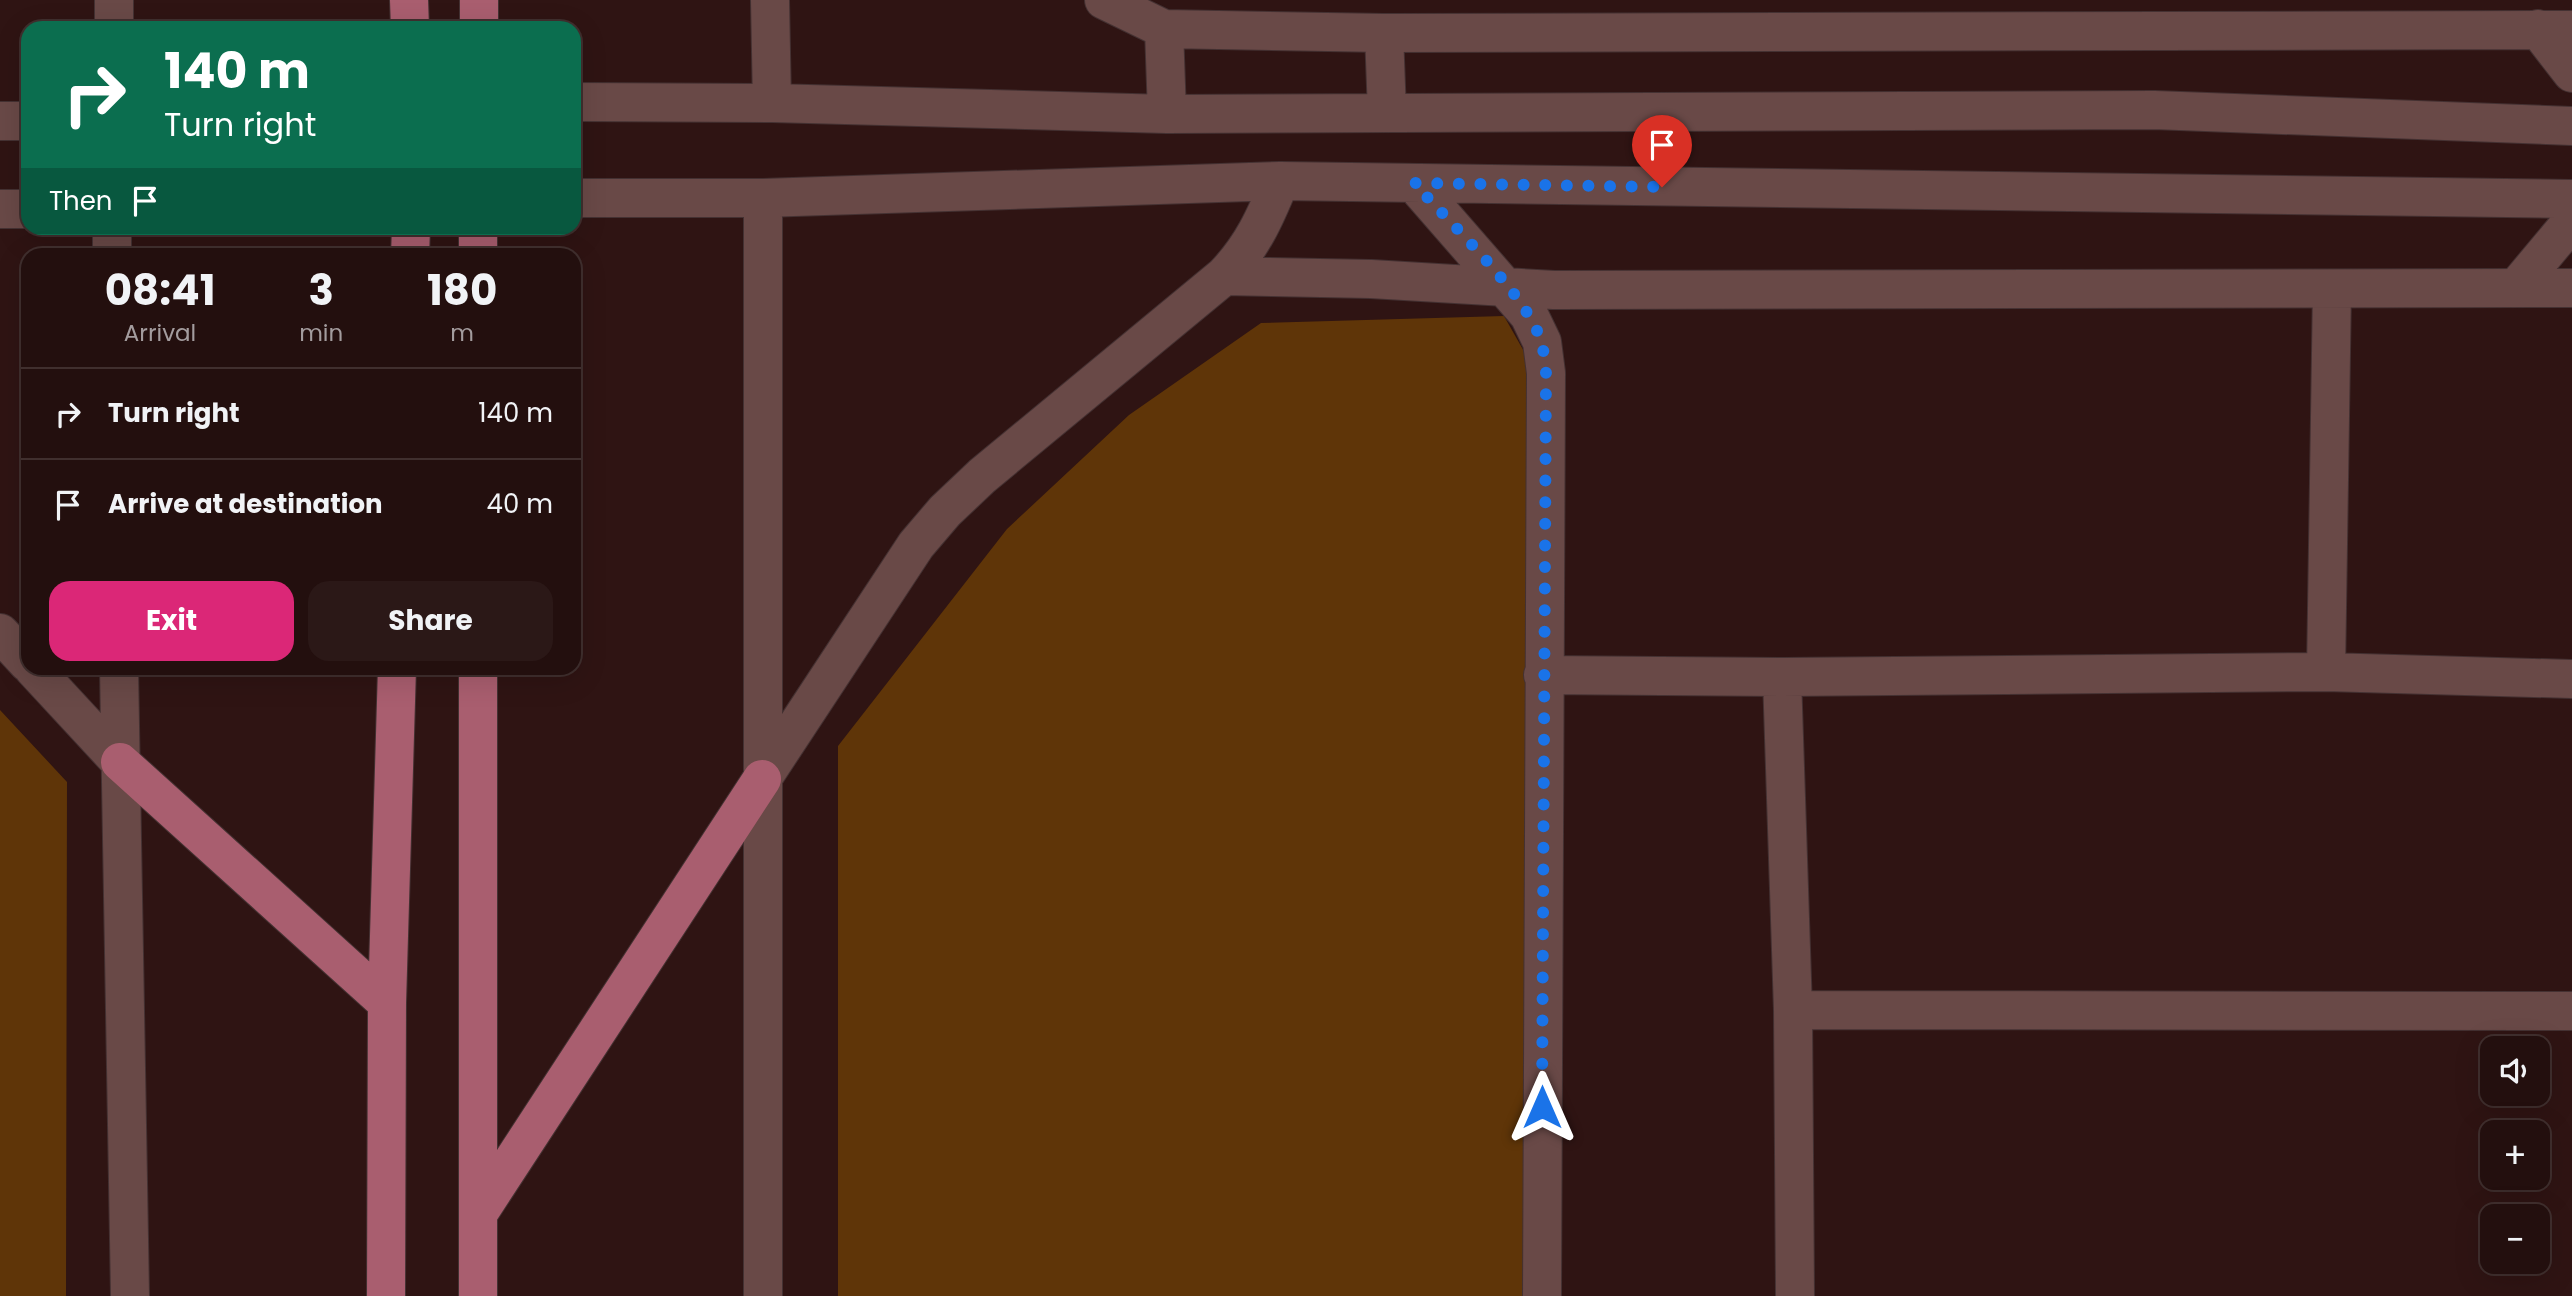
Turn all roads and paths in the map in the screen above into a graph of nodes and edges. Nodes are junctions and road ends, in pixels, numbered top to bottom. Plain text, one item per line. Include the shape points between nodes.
1 (114, 0) edge
2 (410, 0) edge
3 (479, 0) edge
4 (770, 0) edge
5 (1104, 0) edge
6 (2437, 14) edge
7 (1602, 16) edge
8 (114, 21) edge
9 (410, 21) edge
10 (478, 21) edge
11 (1164, 29) junction
12 (2555, 30) edge
13 (1384, 33) junction
14 (2572, 73) edge
15 (581, 102) edge
16 (772, 103) junction
17 (1387, 113) junction
18 (1167, 114) junction
19 (0, 121) edge
20 (21, 121) edge
21 (2572, 126) edge
22 (1280, 181) junction
23 (1414, 183) junction
24 (581, 198) edge
25 (763, 198) junction
26 (2572, 199) edge
27 (0, 209) edge
28 (21, 209) edge
29 (2572, 221) edge
30 (1224, 276) junction
31 (1507, 286) junction
32 (2516, 288) junction
33 (2572, 288) edge
34 (2332, 289) junction
35 (0, 633) edge
36 (21, 656) edge
37 (2326, 672) junction
38 (39, 675) edge
39 (119, 675) edge
40 (397, 675) edge
41 (478, 675) edge
42 (1542, 675) junction
43 (1782, 677) junction
44 (2572, 679) edge
45 (120, 762) junction
46 (762, 779) junction
47 (387, 1003) junction
48 (1793, 1010) junction
49 (2572, 1011) edge
50 (478, 1214) junction
51 (130, 1296) edge
52 (386, 1296) edge
53 (478, 1296) edge
54 (763, 1296) edge
55 (1542, 1296) edge
56 (1795, 1296) edge

1 - 8 street
2 - 9 main road
3 - 10 main road
4 - 16 street
5 - 11 street
6 - 7 street
6 - 12 street
7 - 13 street
11 - 13 street
11 - 18 street
12 - 14 street
13 - 17 street
15 - 16 street
16 - 18 street
17 - 18 street
17 - 21 street via 2154,110
19 - 20 street
22 - 23 street
22 - 25 street
22 - 30 street via 1260,231
23 - 26 street
23 - 31 street
24 - 25 street
25 - 46 street
27 - 28 street
29 - 32 street
30 - 31 street
30 - 46 street via 945,510 916,545
31 - 34 street via 1554,290
31 - 42 street via 1530,315 1546,373
32 - 33 street
32 - 34 street
34 - 37 street
35 - 36 street
37 - 43 street
37 - 44 street
38 - 45 street
39 - 45 street
40 - 47 main road
41 - 50 main road
42 - 43 street
42 - 55 street
43 - 48 street
45 - 47 main road
45 - 51 street
46 - 50 main road
46 - 54 street
47 - 52 main road
48 - 49 street
48 - 56 street
50 - 53 main road

